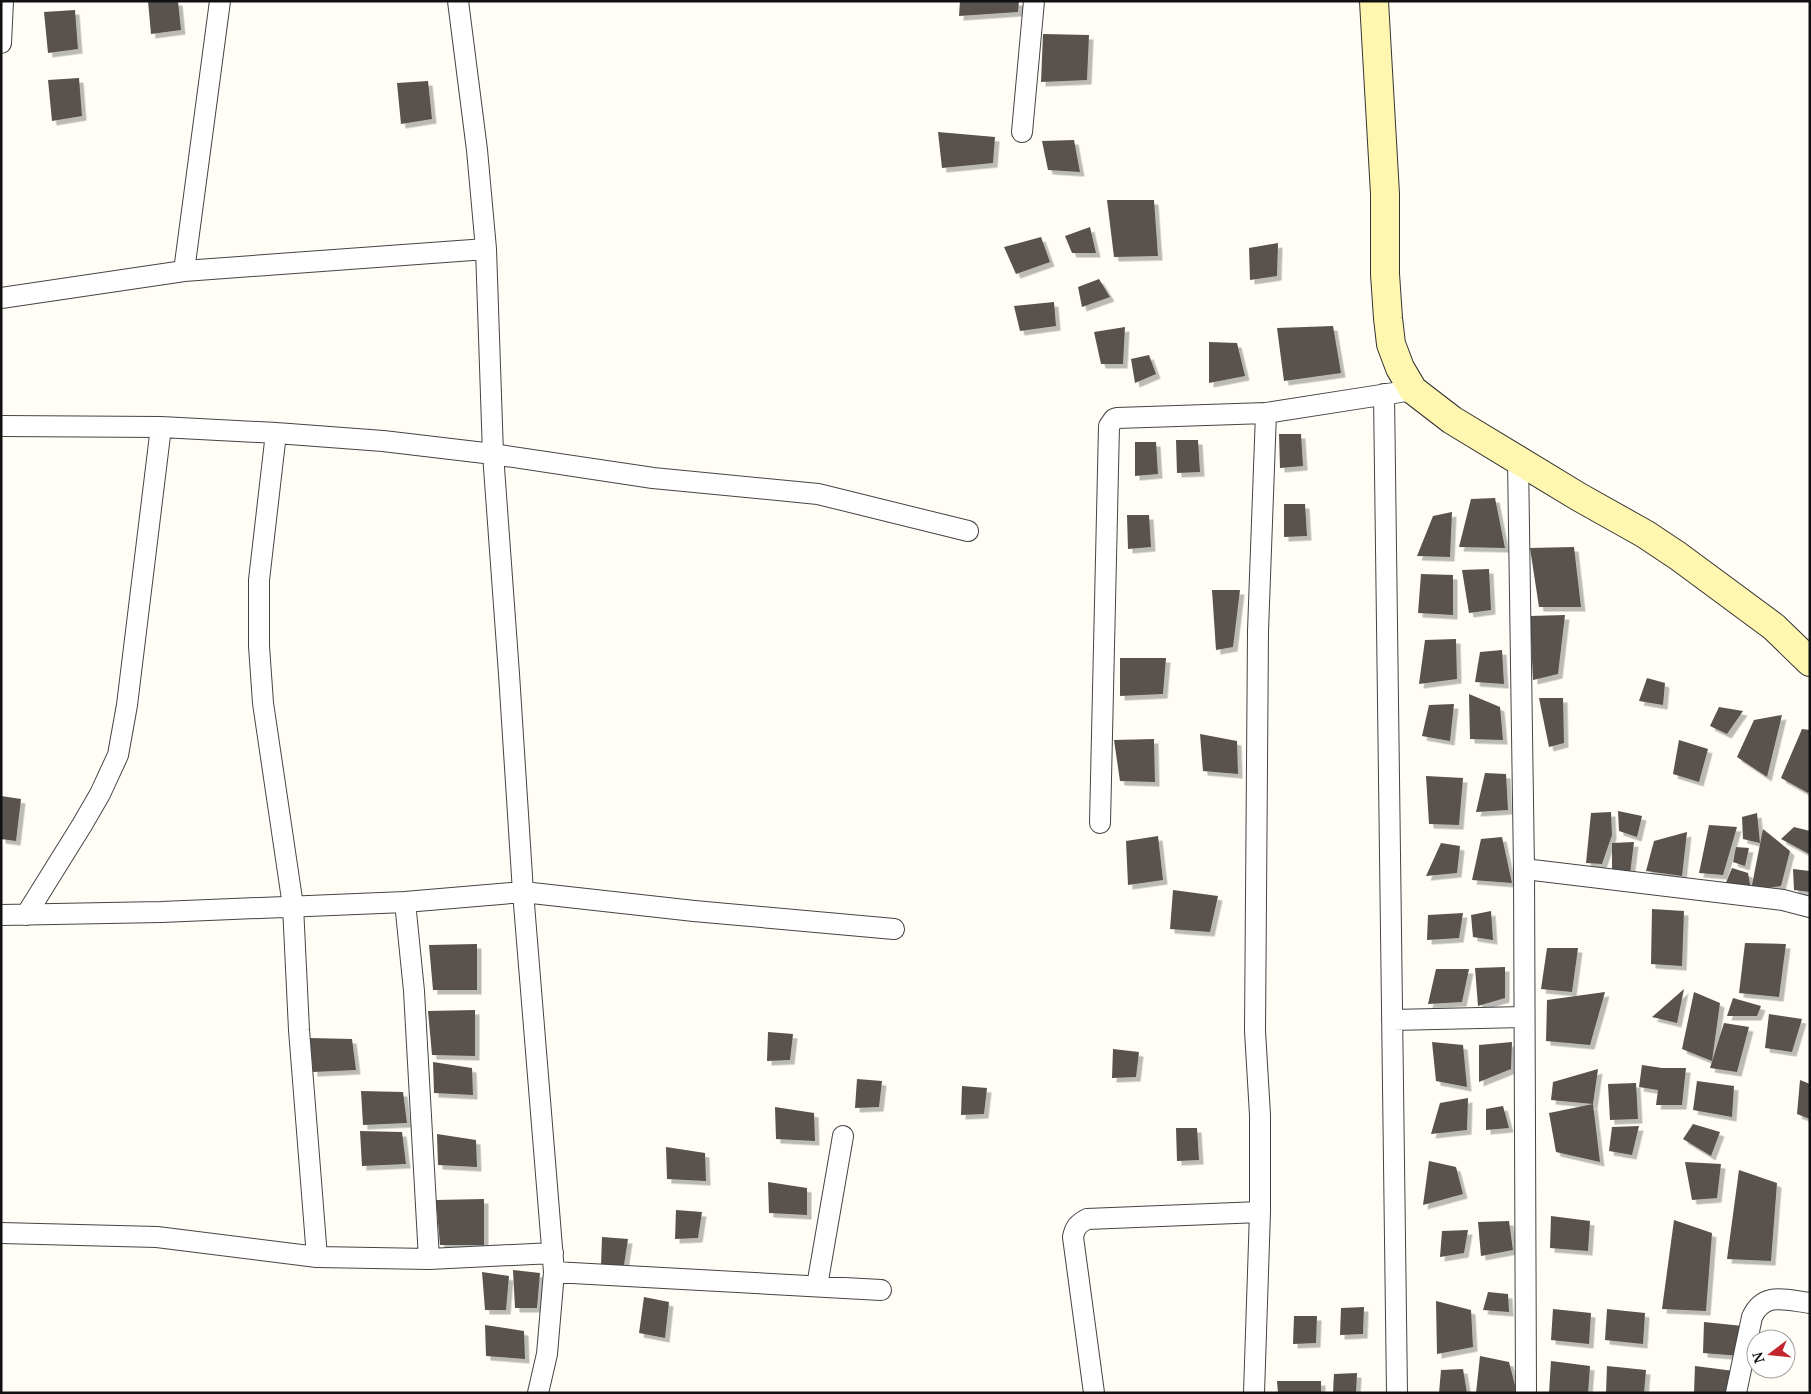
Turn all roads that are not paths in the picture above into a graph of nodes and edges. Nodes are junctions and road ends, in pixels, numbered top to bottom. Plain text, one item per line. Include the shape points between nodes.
1 (3, 1) edge
2 (220, 1) edge
3 (458, 1) edge
4 (1034, 1) edge
5 (1374, 1) edge
6 (1, 43) edge
7 (1022, 132) dead end
8 (486, 249) junction
9 (184, 271) junction
10 (1, 298) edge
11 (1413, 390) junction
12 (1384, 394) junction
13 (1266, 413) junction
14 (1, 426) edge
15 (161, 427) junction
16 (276, 433) junction
17 (493, 454) junction
18 (1518, 459) junction
19 (968, 531) dead end
20 (1810, 662) edge
21 (1100, 823) dead end
22 (1524, 869) junction
23 (523, 892) junction
24 (405, 902) junction
25 (293, 906) junction
26 (1810, 907) edge
27 (1, 915) edge
28 (26, 915) junction
29 (894, 928) dead end
30 (1524, 1018) junction
31 (1392, 1020) junction
32 (843, 1136) dead end
33 (1260, 1212) junction
34 (1, 1233) edge
35 (317, 1257) junction
36 (430, 1259) junction
37 (553, 1263) junction
38 (817, 1286) junction
39 (881, 1290) dead end
40 (1810, 1303) edge
41 (538, 1393) edge
42 (1094, 1393) edge
43 (1254, 1393) edge
44 (1397, 1393) edge
45 (1526, 1393) edge
46 (1736, 1393) edge

1 - 6 street
2 - 9 street
3 - 8 street
4 - 7 street
5 - 11 main road via 1388,318 1394,352
8 - 9 street
8 - 17 street
9 - 10 street
11 - 12 street
11 - 18 main road via 1452,420
12 - 13 street
12 - 31 street
13 - 21 street via 1117,418 1109,426
13 - 33 street via 1258,631 1256,839 1255,1031 1260,1114
14 - 15 street
15 - 16 street
15 - 28 street via 118,755 100,794
16 - 17 street
16 - 25 street via 259,580 259,646 263,702
17 - 19 street via 653,478 818,494
17 - 23 street
18 - 20 main road via 1678,556 1774,627
18 - 22 street
22 - 26 street via 1783,900
22 - 30 street
23 - 24 street
23 - 29 street
23 - 37 street
24 - 25 street
24 - 36 street via 414,991
25 - 28 street
25 - 35 street
27 - 28 street
30 - 31 street
30 - 45 street
31 - 44 street
32 - 38 street
33 - 42 street via 1087,1219 1079,1223 1073,1237
33 - 43 street
34 - 35 street via 158,1237
35 - 36 street
36 - 37 street
37 - 38 street
37 - 41 street via 547,1354
38 - 39 street
40 - 46 street via 1776,1299 1763,1302 1756,1308

